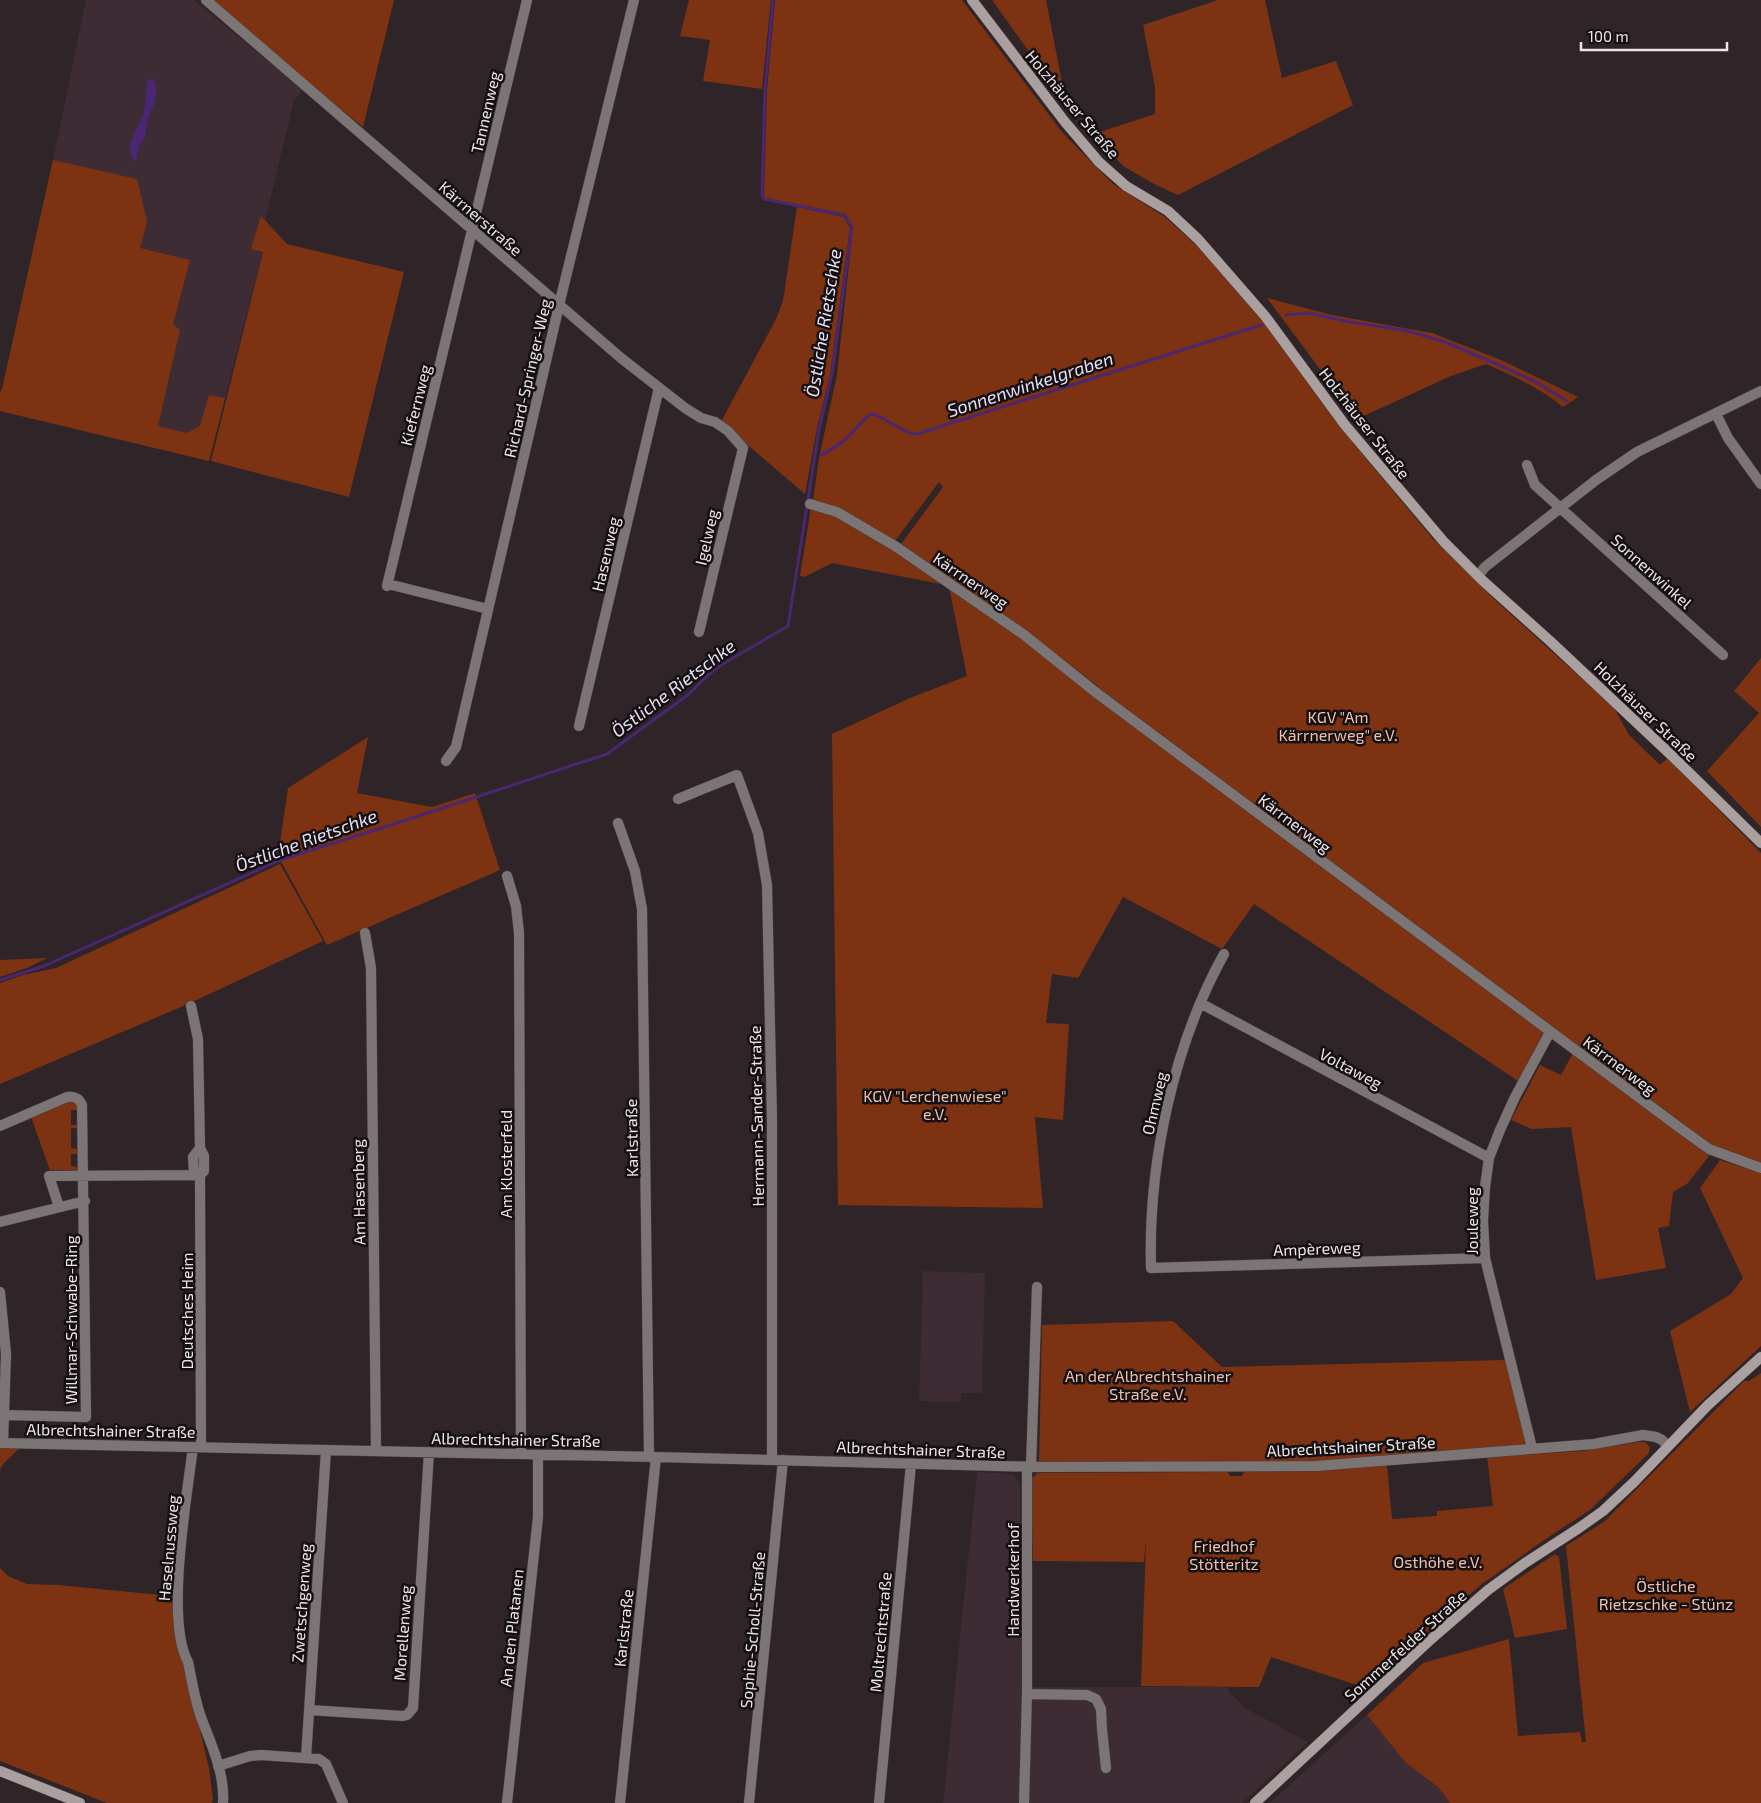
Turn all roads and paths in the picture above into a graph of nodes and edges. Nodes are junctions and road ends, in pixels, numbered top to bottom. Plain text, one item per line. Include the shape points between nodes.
1 (206, 0) edge
2 (527, 0) edge
3 (634, 0) edge
4 (972, 0) edge
5 (473, 231) junction
6 (559, 306) junction
7 (659, 388) junction
8 (1761, 391) edge
9 (1716, 414) junction
10 (743, 448) joint
11 (1527, 465) dead end
12 (1761, 484) edge
13 (810, 504) dead end
14 (1560, 509) junction
15 (1478, 576) junction
16 (488, 609) junction
17 (699, 632) dead end
18 (1724, 655) dead end
19 (579, 726) dead end
20 (446, 761) dead end
21 (678, 799) dead end
22 (618, 823) dead end
23 (1761, 843) edge
24 (507, 876) dead end
25 (365, 933) dead end
26 (1224, 954) dead end
27 (1200, 1003) junction
28 (191, 1006) dead end
29 (1550, 1032) junction
30 (0, 1126) edge
31 (1489, 1158) junction
32 (1761, 1168) edge
33 (84, 1174) junction
34 (197, 1174) junction
35 (84, 1201) junction
36 (59, 1207) junction
37 (0, 1222) edge
38 (1485, 1258) junction
39 (1151, 1268) joint
40 (1036, 1287) dead end
41 (0, 1292) edge
42 (1759, 1363) edge
43 (5, 1415) junction
44 (2, 1443) edge
45 (1668, 1446) junction
46 (197, 1447) junction
47 (1532, 1448) junction
48 (326, 1450) junction
49 (376, 1451) junction
50 (429, 1452) junction
51 (521, 1454) junction
52 (538, 1455) junction
53 (652, 1456) junction
54 (772, 1460) junction
55 (783, 1460) junction
56 (911, 1464) junction
57 (1029, 1467) junction
58 (1027, 1694) junction
59 (309, 1710) junction
60 (306, 1758) junction
61 (218, 1766) junction
62 (1106, 1768) dead end
63 (0, 1771) edge
64 (80, 1803) edge
65 (223, 1803) edge
66 (343, 1803) edge
67 (507, 1803) edge
68 (620, 1803) edge
69 (749, 1803) edge
70 (879, 1803) edge
71 (1024, 1803) edge
72 (1255, 1803) edge

1 - 5 street, Kärrnerstraße
2 - 5 street, Tannenweg
3 - 6 street, Richard-Springer-Weg
4 - 15 main road, Holzhäuser Straße via 1099,162 1126,186 1168,211 1204,246 1265,316 1345,425 1444,542
5 - 6 street, Kärrnerstraße
5 - 16 street, Kiefernweg via 388,585
6 - 7 street, Kärrnerstraße
6 - 16 street, Richard-Springer-Weg
7 - 10 street, Kärrnerstraße via 701,418 728,431
7 - 19 street, Hasenweg
8 - 9 street
9 - 12 street via 1728,438
9 - 14 street via 1637,452
10 - 17 street, Igelweg
11 - 14 street, Sonnenwinkel via 1535,485
13 - 29 street, Kärrnerweg via 837,512 895,546 1024,634 1098,694
14 - 15 street
14 - 18 street, Sonnenwinkel
15 - 23 main road, Holzhäuser Straße via 1572,661
16 - 20 street, Richard-Springer-Weg via 456,747
21 - 54 street, Hermann-Sander-Straße via 737,775 758,833 767,885 772,1120
22 - 53 street, Karlstraße via 635,871 642,909
24 - 51 street, Am Klosterfeld via 516,906 519,933
25 - 49 street, Am Hasenberg via 371,968
26 - 27 street, Ohmweg via 1206,985
27 - 31 street, Voltaweg
27 - 39 street, Ohmweg via 1175,1079 1156,1161 1150,1235
28 - 34 street, Deutsches Heim via 198,1039 200,1148 204,1156 204,1171
29 - 31 street, Jouleweg via 1515,1097
29 - 32 street, Kärrnerweg via 1709,1149
30 - 33 street, Willmar-Schwabe-Ring via 67,1097 80,1099
31 - 38 street, Jouleweg via 1483,1221
33 - 34 street
33 - 35 street, Willmar-Schwabe-Ring
33 - 36 street via 49,1176
34 - 46 street, Deutsches Heim
35 - 36 street
35 - 43 street, Willmar-Schwabe-Ring via 86,1417
36 - 37 street
38 - 39 street, Ampèreweg
38 - 47 street, Jouleweg
40 - 57 street
41 - 43 street via 6,1354
42 - 45 main road, Sommerfelder Straße
43 - 44 street
44 - 46 street, Albrechtshainer Straße
45 - 47 street, Albrechtshainer Straße via 1656,1437 1644,1435 1594,1444
45 - 72 main road, Sommerfelder Straße via 1602,1511 1488,1590
46 - 48 street, Albrechtshainer Straße
46 - 61 street, Haselnussweg via 178,1584 179,1620 184,1656
47 - 57 street, Albrechtshainer Straße via 1316,1466
48 - 49 street, Albrechtshainer Straße
48 - 59 street, Zwetschgenweg
49 - 50 street, Albrechtshainer Straße
50 - 51 street, Albrechtshainer Straße
50 - 59 street, Morellenweg via 413,1708 403,1716
51 - 52 street, Albrechtshainer Straße
52 - 53 street, Albrechtshainer Straße
52 - 67 street, An den Platanen via 538,1517
53 - 54 street, Albrechtshainer Straße
53 - 68 street, Karlstraße
54 - 55 street, Albrechtshainer Straße
55 - 56 street, Albrechtshainer Straße
55 - 69 street, Sophie-Scholl-Straße
56 - 57 street, Albrechtshainer Straße
56 - 70 street, Moltrechtstraße
57 - 58 street, Handwerkerhof
58 - 62 street via 1087,1695 1096,1700 1101,1709
58 - 71 street, Handwerkerhof
59 - 60 street, Zwetschgenweg
60 - 61 street via 250,1756
60 - 66 street via 319,1759 326,1764
61 - 65 street, Haselnussweg
63 - 64 main road

